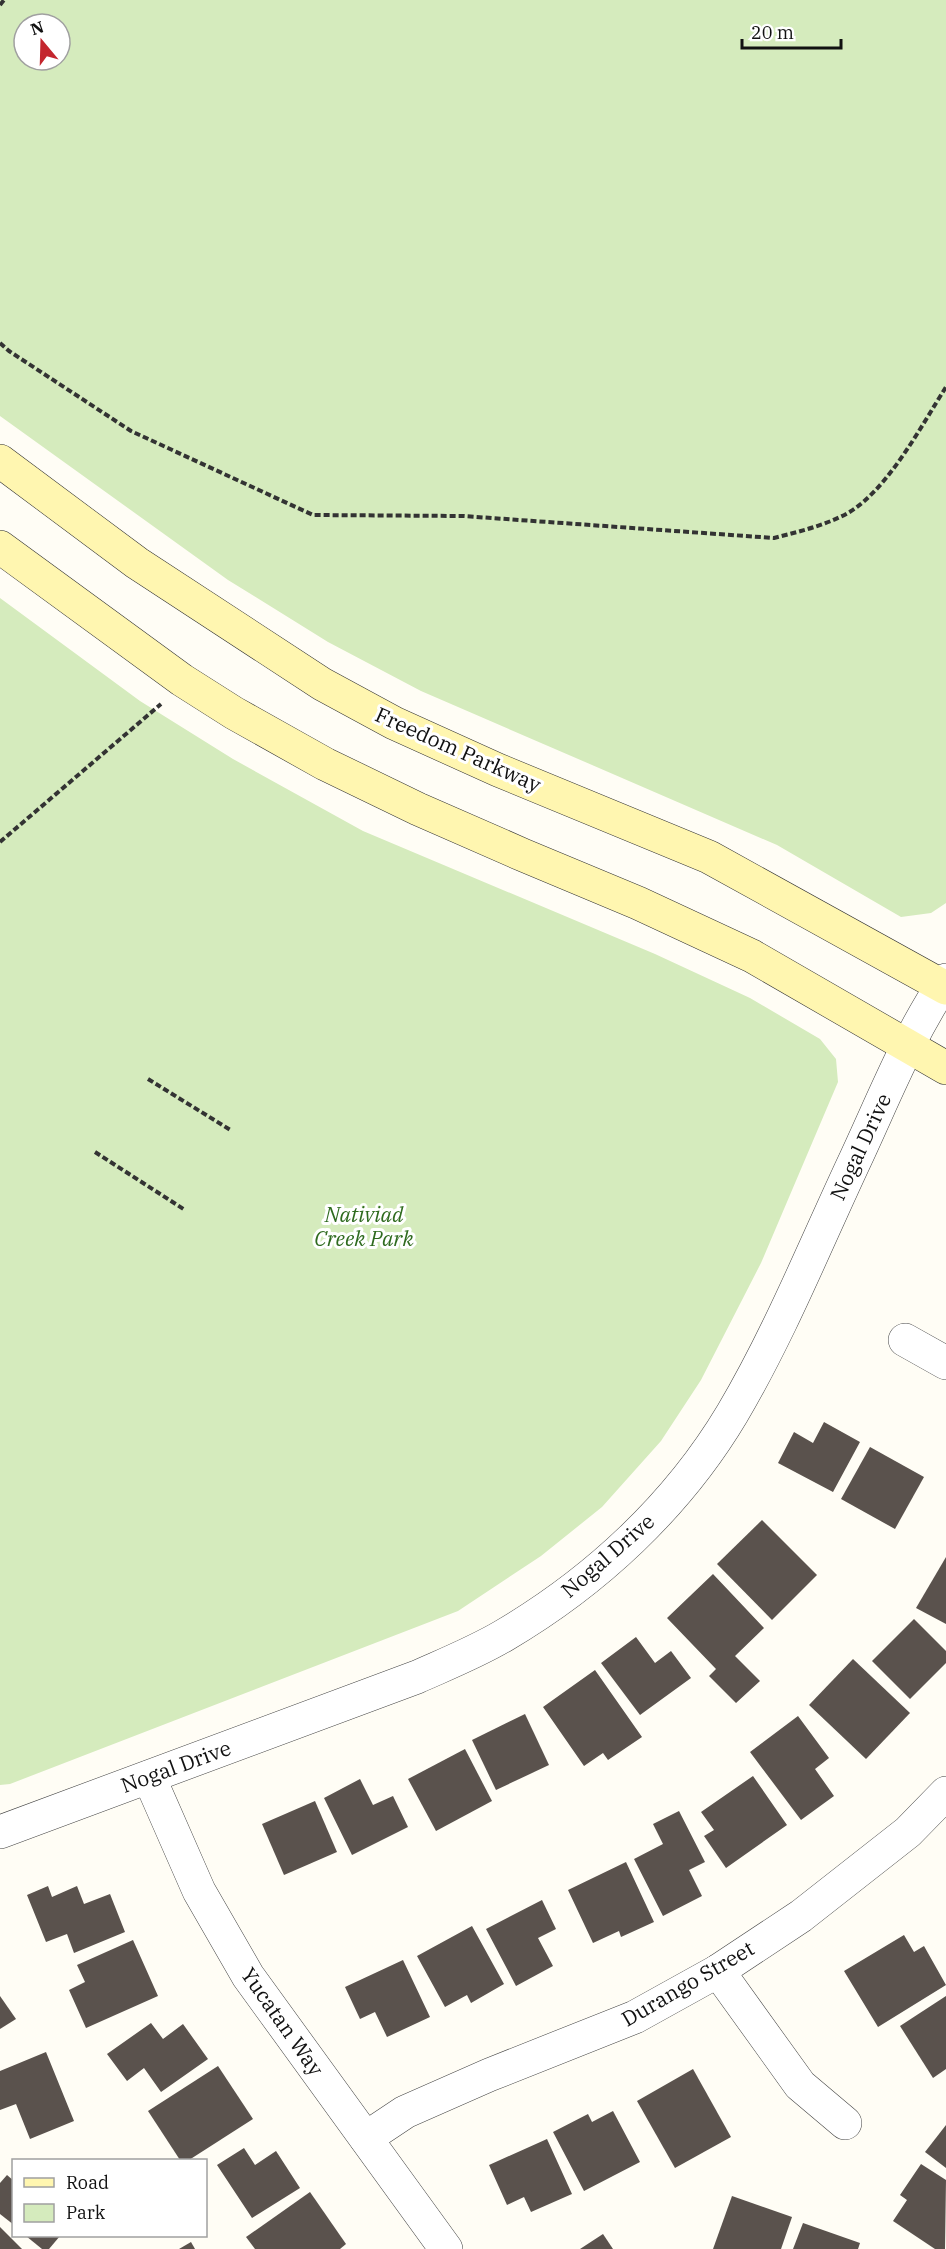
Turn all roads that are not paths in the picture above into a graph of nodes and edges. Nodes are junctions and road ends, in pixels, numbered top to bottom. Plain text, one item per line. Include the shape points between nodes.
1 (0, 461) edge
2 (0, 547) edge
3 (945, 985) edge
4 (908, 1046) junction
5 (946, 1068) edge
6 (905, 1340) dead end
7 (946, 1364) edge
8 (149, 1777) junction
9 (946, 1793) edge
10 (0, 1832) edge
11 (718, 1971) junction
12 (845, 2123) dead end
13 (366, 2138) junction
14 (446, 2249) edge

1 - 3 main road, Freedom Parkway via 137,563 322,684 394,723 498,770 709,857
2 - 4 main road via 182,680 325,764 752,956
3 - 4 street, Nogal Drive
4 - 5 main road
4 - 8 street, Nogal Drive via 765,1354 731,1415 697,1466 658,1513 611,1559 551,1605 462,1657
6 - 7 street
8 - 10 street, Nogal Drive
8 - 13 street, Yucatan Way via 198,1891 248,1976
9 - 11 street, Durango Street via 908,1832 801,1916
11 - 12 street via 800,2085
11 - 13 street, Durango Street via 635,2017 405,2112
13 - 14 street, Yucatan Way

